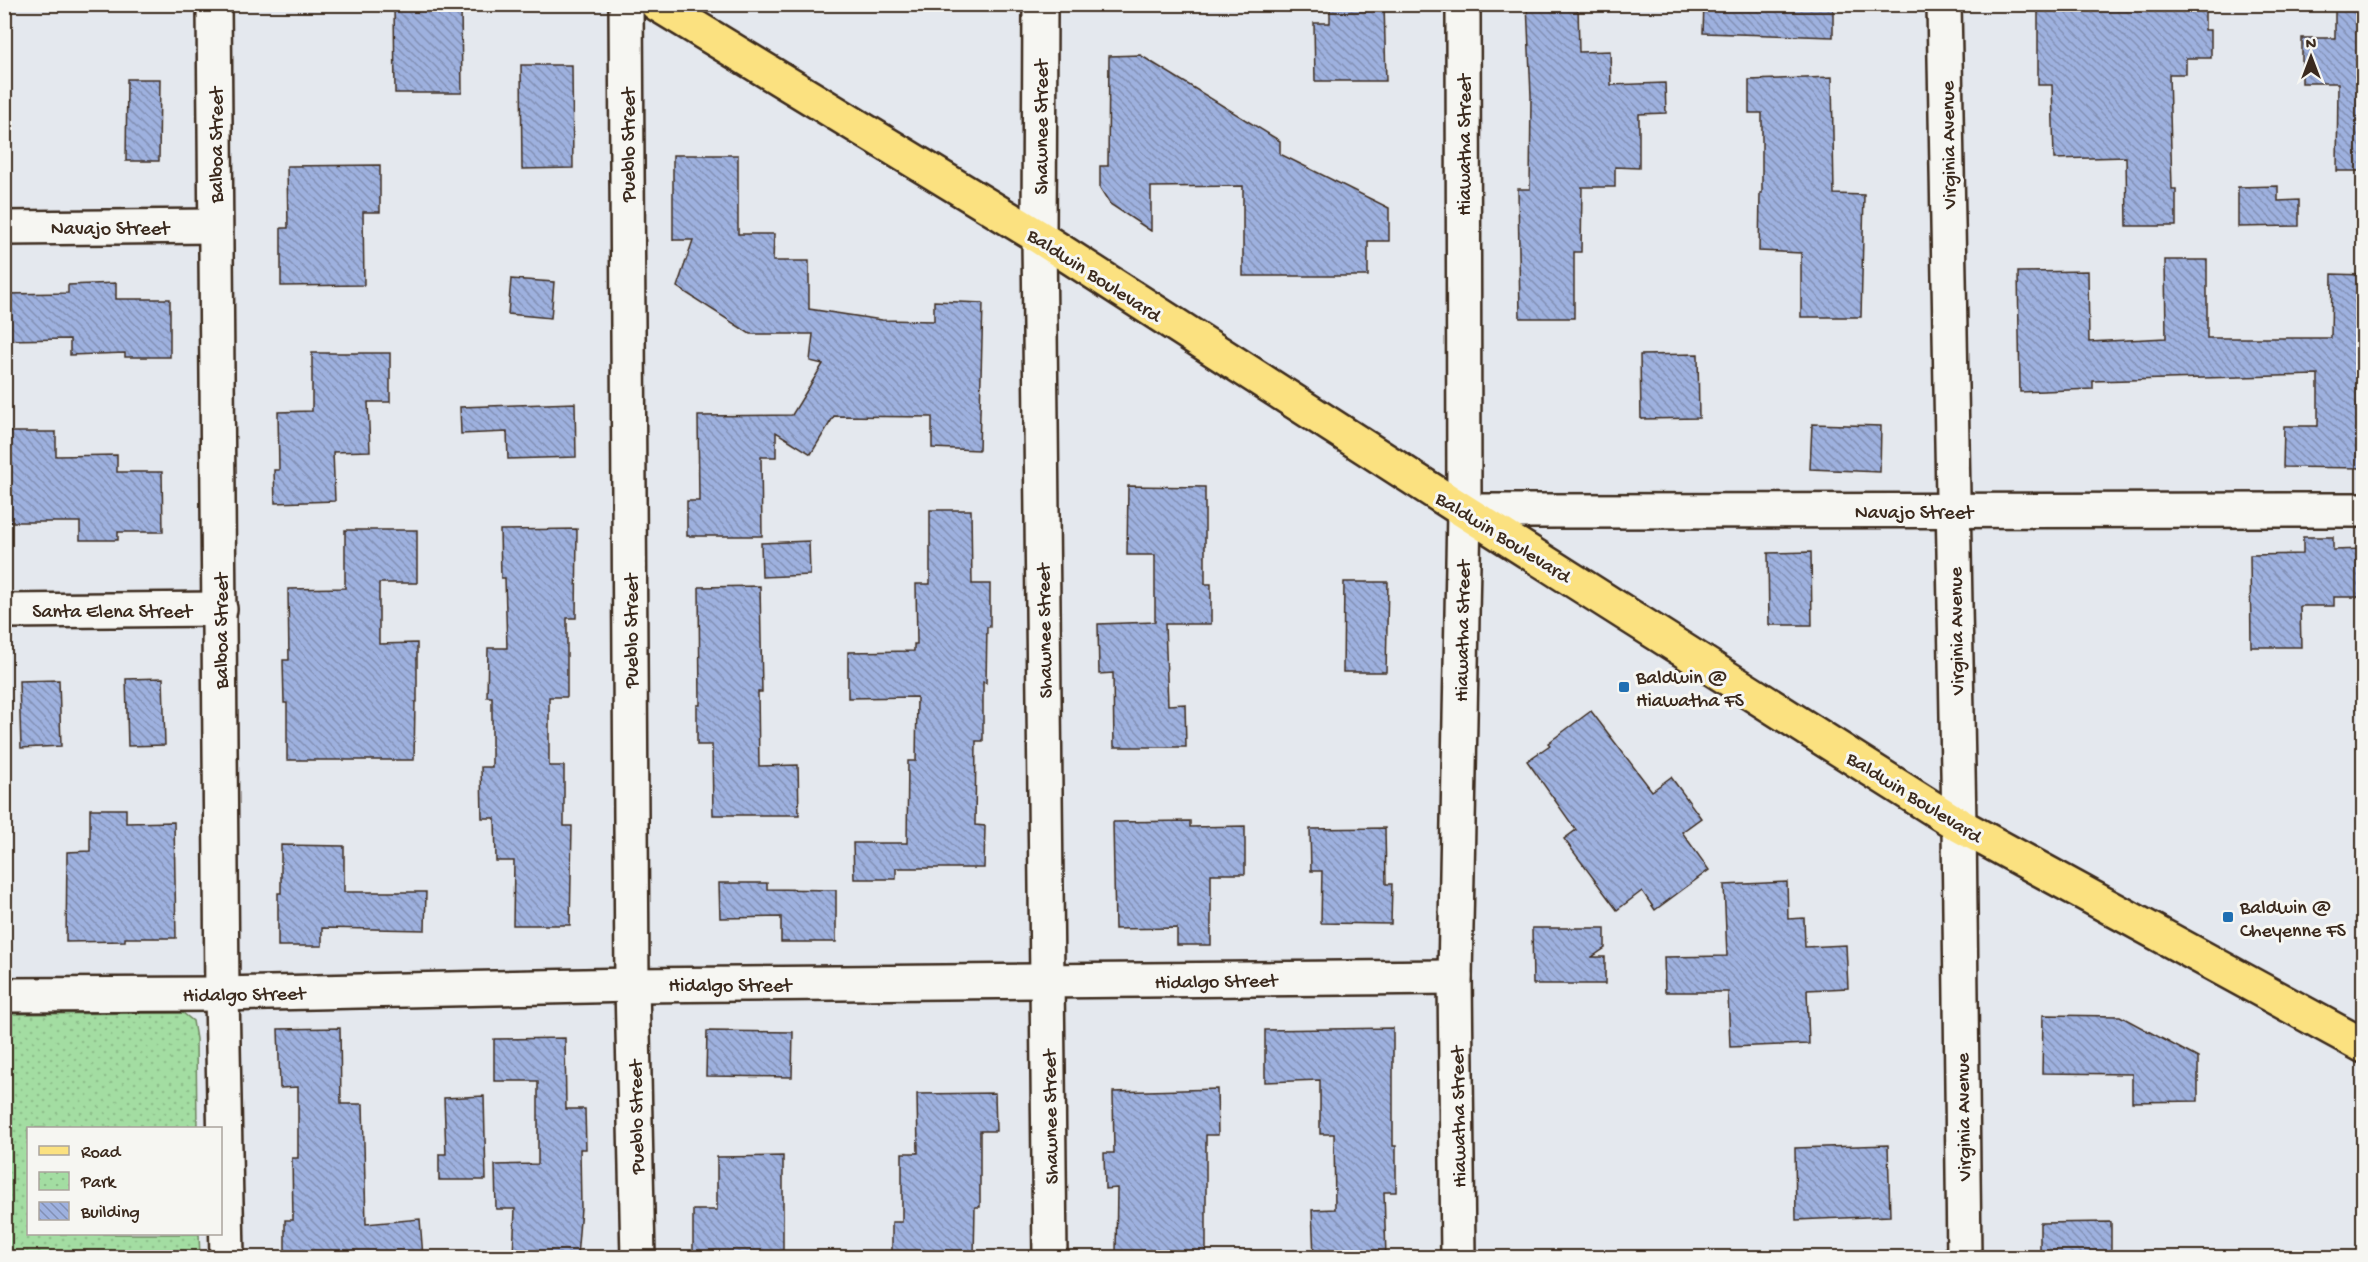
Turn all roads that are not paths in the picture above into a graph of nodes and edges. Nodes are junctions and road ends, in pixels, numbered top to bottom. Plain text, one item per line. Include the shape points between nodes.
1 (214, 4) edge
2 (626, 4) edge
3 (657, 4) edge
4 (1040, 4) edge
5 (1463, 4) edge
6 (1944, 4) edge
7 (215, 226) junction
8 (4, 228) edge
9 (1039, 237) junction
10 (2364, 510) edge
11 (1464, 511) junction
12 (1953, 511) junction
13 (220, 609) junction
14 (4, 610) edge
15 (1959, 825) junction
16 (1455, 977) junction
17 (1047, 982) junction
18 (632, 985) junction
19 (222, 994) junction
20 (4, 995) edge
21 (2364, 1046) edge
22 (227, 1257) edge
23 (638, 1257) edge
24 (1050, 1257) edge
25 (1458, 1257) edge
26 (1964, 1257) edge

1 - 7 street, Balboa Street
2 - 18 street, Pueblo Street
3 - 9 main road, Baldwin Boulevard
4 - 9 street, Shawnee Street
5 - 11 street, Hiawatha Street
6 - 12 street, Virginia Avenue
7 - 8 street, Navajo Street
7 - 13 street, Balboa Street
9 - 11 main road, Baldwin Boulevard
9 - 17 street, Shawnee Street
10 - 12 street, Navajo Street
11 - 12 street, Navajo Street
11 - 15 main road, Baldwin Boulevard
11 - 16 street, Hiawatha Street
12 - 15 street, Virginia Avenue
13 - 14 street, Santa Elena Street
13 - 19 street, Balboa Street
15 - 21 main road, Baldwin Boulevard
15 - 26 street, Virginia Avenue
16 - 17 street, Hidalgo Street
16 - 25 street, Hiawatha Street
17 - 18 street, Hidalgo Street
17 - 24 street, Shawnee Street
18 - 19 street, Hidalgo Street
18 - 23 street, Pueblo Street
19 - 20 street, Hidalgo Street
19 - 22 street, Balboa Street

